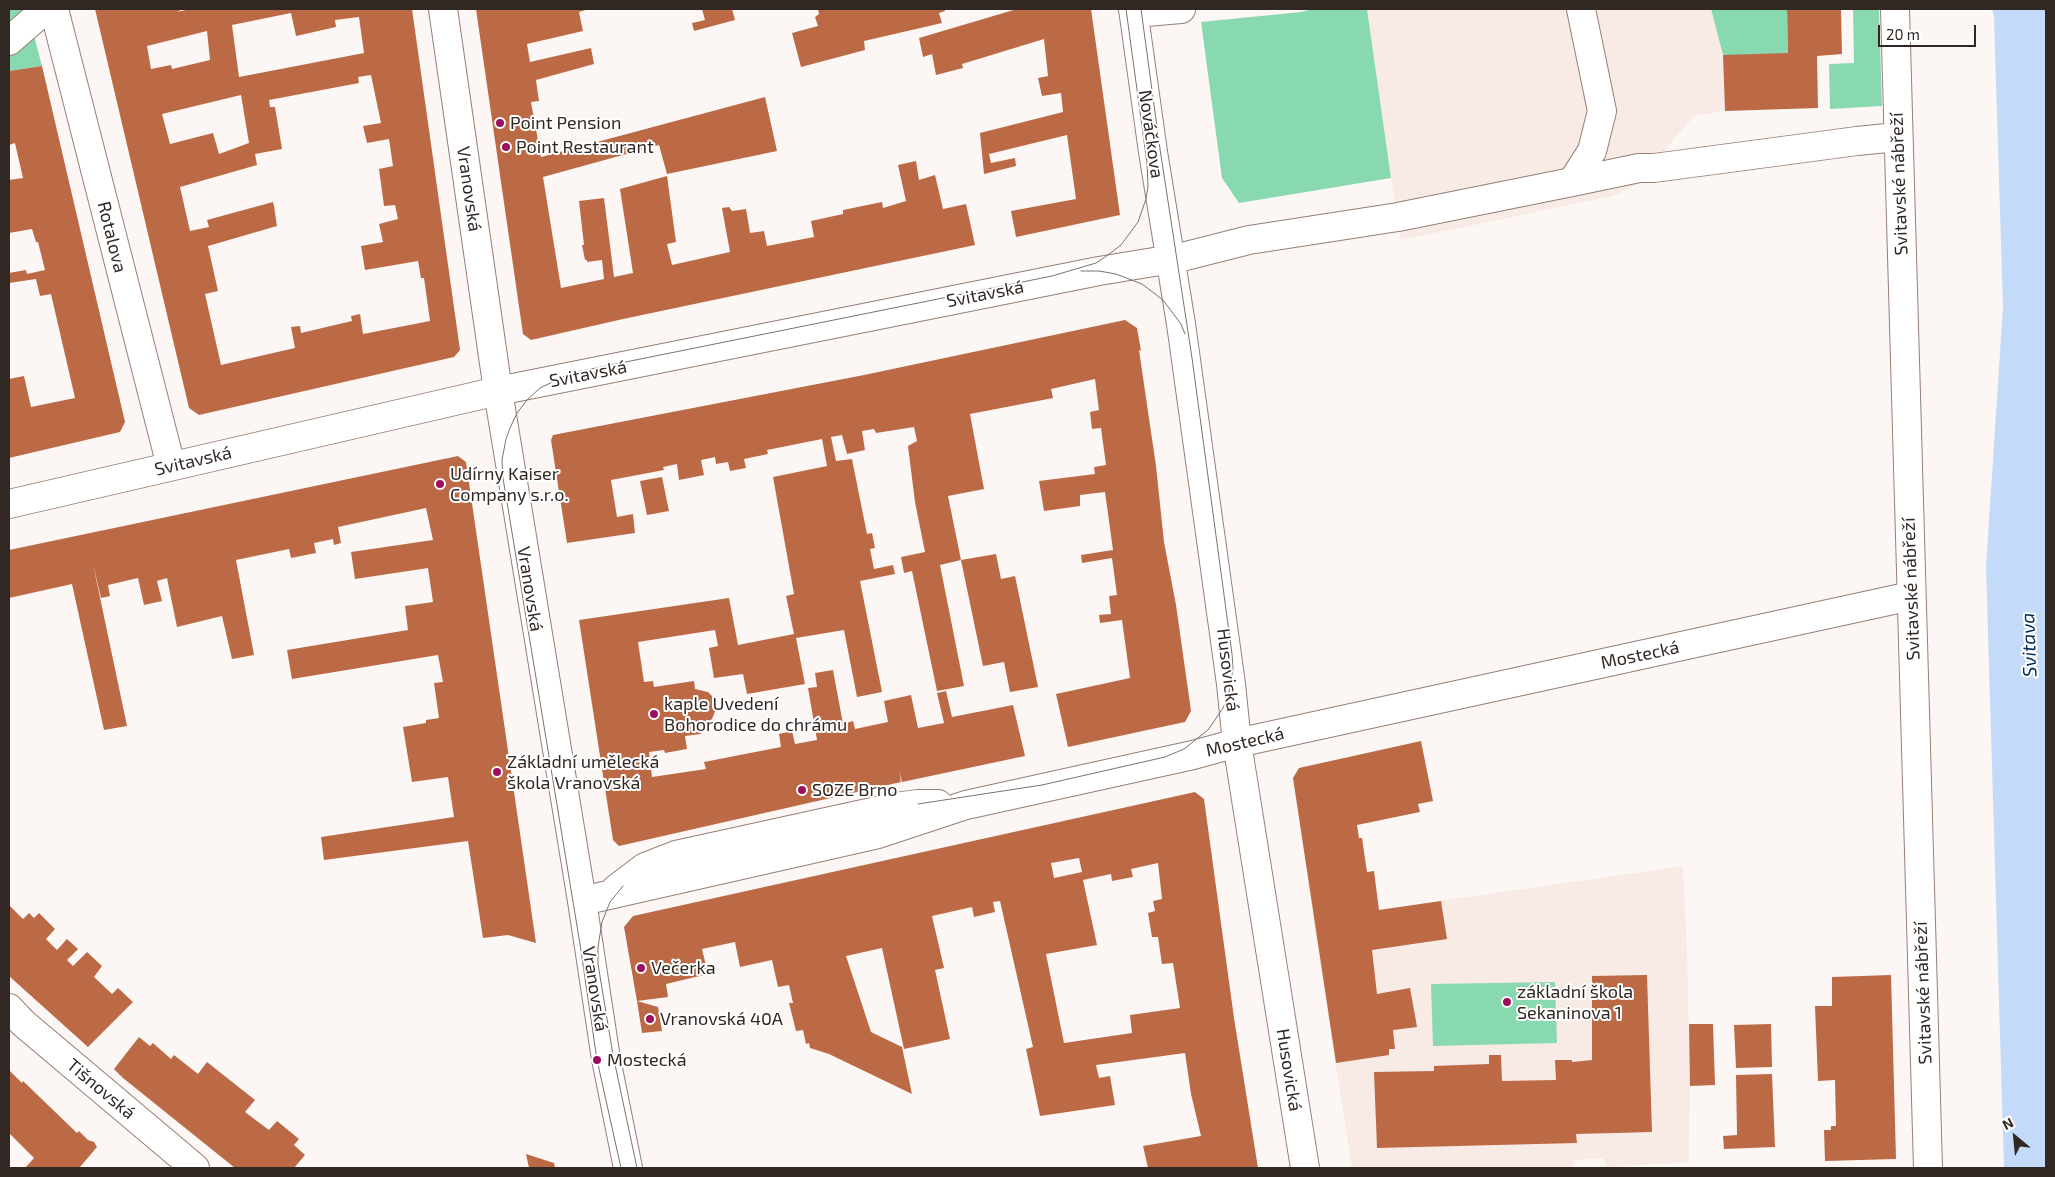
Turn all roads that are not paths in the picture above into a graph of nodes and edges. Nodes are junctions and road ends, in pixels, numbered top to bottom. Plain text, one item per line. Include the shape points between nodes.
1 (46, 9) edge
2 (54, 9) edge
3 (443, 9) edge
4 (1180, 9) edge
5 (1581, 9) edge
6 (1895, 9) edge
7 (1134, 11) edge
8 (9, 41) edge
9 (1898, 137) junction
10 (1572, 182) junction
11 (1171, 259) junction
12 (498, 391) junction
13 (171, 466) junction
14 (9, 504) edge
15 (1911, 596) junction
16 (1237, 743) junction
17 (593, 898) junction
18 (9, 1008) edge
19 (195, 1168) edge
20 (628, 1168) edge
21 (1305, 1168) edge
22 (1928, 1168) edge

1 - 8 street
2 - 13 street, Rotalova
3 - 12 street, Vranovská
4 - 7 street
5 - 10 street via 1602,111 1592,151
6 - 9 street, Svitavské nábřeží
7 - 11 street, Nováčkova
9 - 10 street, Svitavská via 1640,168
9 - 15 street, Svitavské nábřeží
10 - 11 street, Svitavská via 1398,218 1249,240
11 - 12 street, Svitavská
11 - 16 street, Husovická
12 - 13 street, Svitavská
12 - 17 street, Vranovská
13 - 14 street, Svitavská
15 - 16 street, Mostecká
15 - 22 street, Svitavské nábřeží
16 - 17 street, Mostecká via 966,805 878,834
16 - 21 street, Husovická
17 - 20 street, Vranovská via 606,1059
18 - 19 street, Tišnovská

